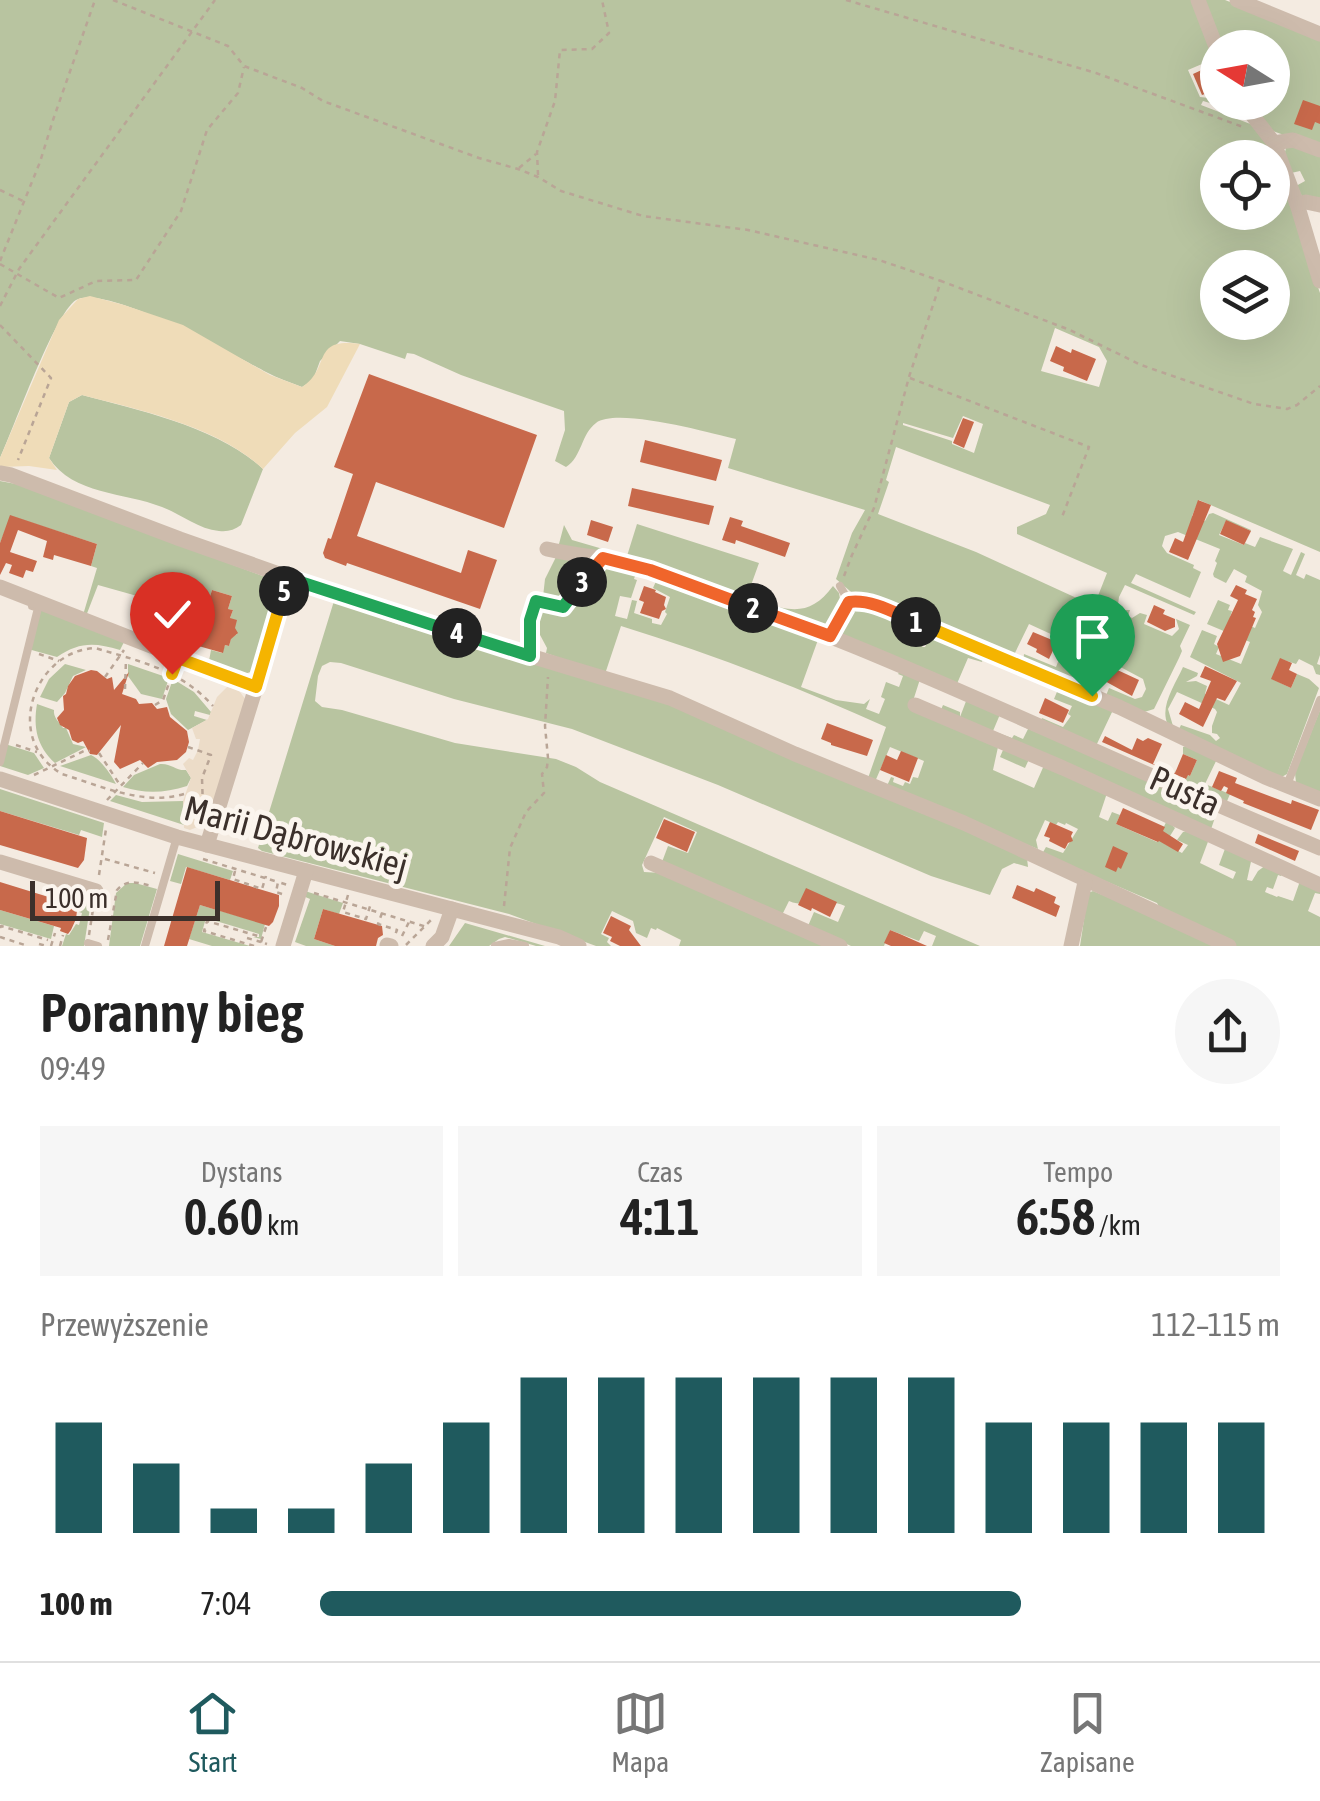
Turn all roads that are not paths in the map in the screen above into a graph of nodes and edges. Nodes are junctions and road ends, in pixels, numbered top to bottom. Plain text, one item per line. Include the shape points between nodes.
1 (1198, 0) edge
2 (1237, 0) edge
3 (1210, 30) edge
4 (1320, 34) edge
5 (1256, 120) edge
6 (1271, 139) junction
7 (1320, 150) edge
8 (1298, 204) junction
9 (1320, 204) edge
10 (1320, 281) edge
11 (6, 474) edge
12 (547, 549) dead end
13 (840, 586) road end
14 (0, 591) edge
15 (849, 602) junction
16 (830, 636) junction
17 (1320, 700) edge
18 (915, 705) dead end
19 (0, 762) edge
20 (0, 779) edge
21 (1287, 786) junction
22 (1320, 799) edge
23 (177, 837) junction
24 (1320, 848) edge
25 (206, 852) junction
26 (0, 862) edge
27 (651, 862) dead end
28 (306, 871) junction
29 (1086, 882) junction
30 (1320, 886) edge
31 (107, 894) road end
32 (452, 909) junction
33 (146, 946) edge
34 (284, 946) edge
35 (433, 946) edge
36 (496, 946) edge
37 (525, 946) edge
38 (578, 946) edge
39 (840, 946) edge
40 (1070, 946) edge
41 (1229, 946) edge

1 - 3 street
2 - 4 street
5 - 6 street
6 - 7 street
6 - 8 street
8 - 9 street
8 - 10 street
11 - 29 street via 401,617 670,698
12 - 16 street via 650,570
13 - 15 lane
14 - 19 lane via 38,608
14 - 25 street via 128,639 176,666 256,687
15 - 16 street
15 - 21 street via 924,625
16 - 24 street
17 - 21 lane
18 - 30 street, Pusta
20 - 23 street, Marii Dąbrowskiej
21 - 22 street
23 - 25 street, Marii Dąbrowskiej
23 - 33 lane
25 - 28 street, Marii Dąbrowskiej
26 - 31 street
27 - 39 street
28 - 32 street, Marii Dąbrowskiej
28 - 34 street
29 - 40 street
29 - 41 street
32 - 35 street
32 - 38 street, Marii Dąbrowskiej
36 - 37 lane

